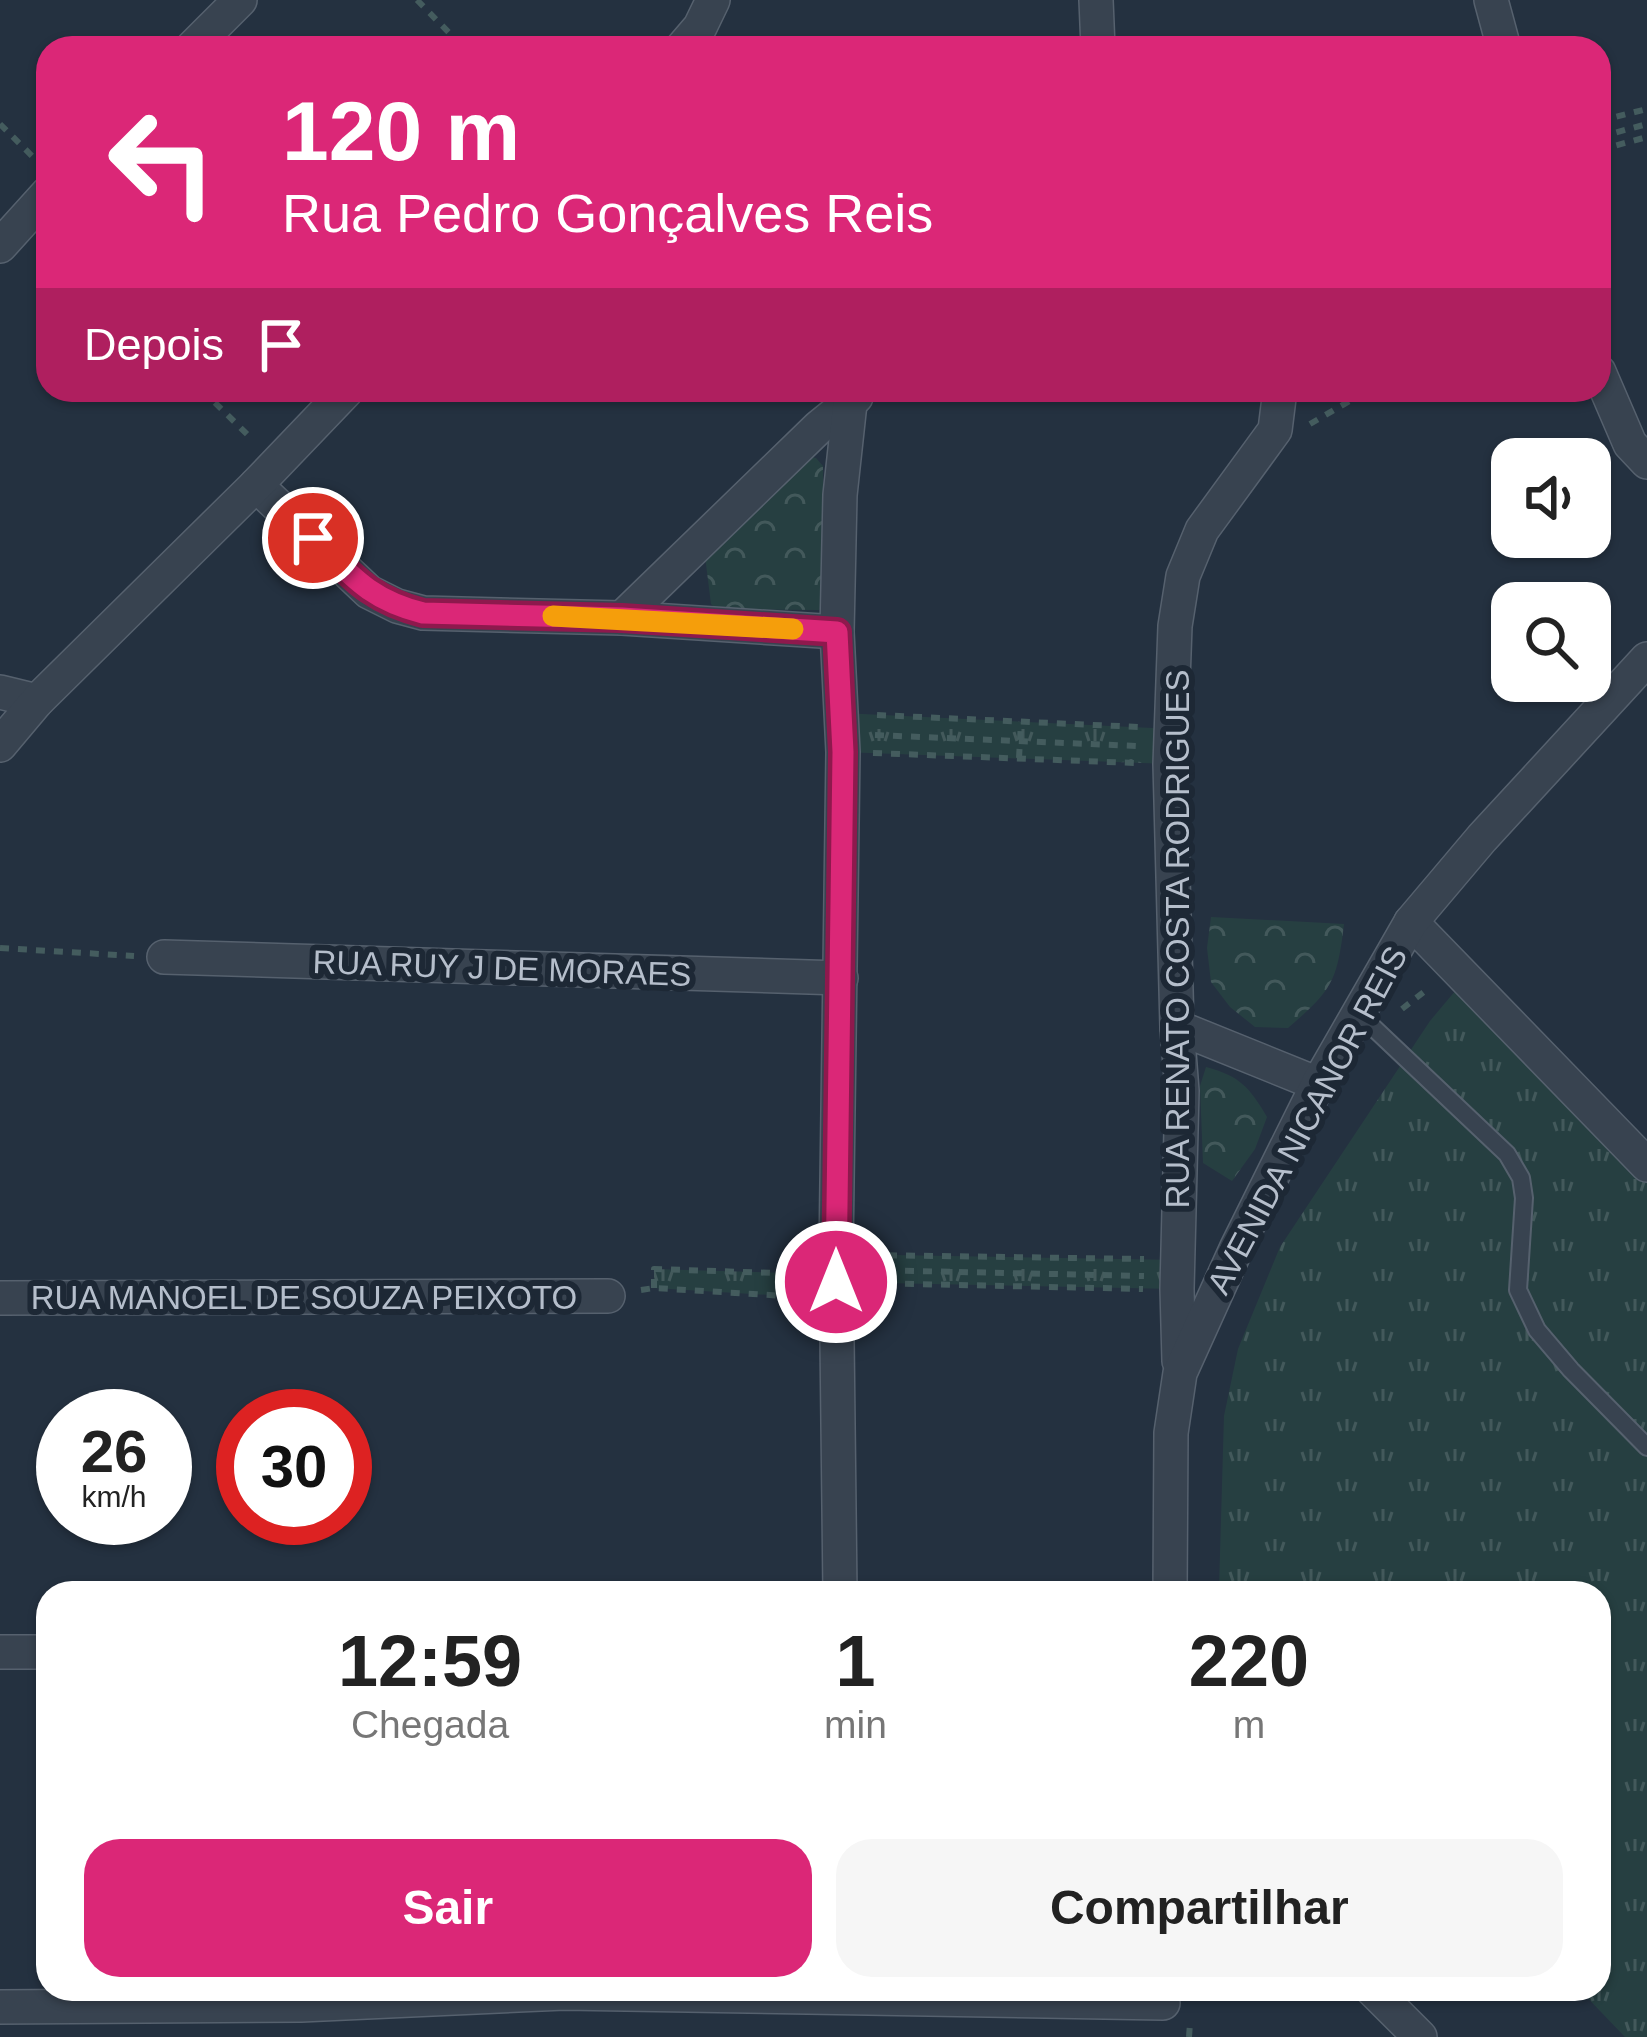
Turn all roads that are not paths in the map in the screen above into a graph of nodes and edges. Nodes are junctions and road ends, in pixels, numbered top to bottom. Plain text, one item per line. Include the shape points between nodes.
1 (241, 0) edge
2 (713, 0) edge
3 (1096, 0) edge
4 (1491, 0) edge
5 (205, 36) edge
6 (692, 36) edge
7 (1098, 36) edge
8 (1501, 36) edge
9 (36, 206) edge
10 (0, 246) edge
11 (1611, 400) edge
12 (335, 402) edge
13 (850, 402) edge
14 (855, 402) edge
15 (1278, 402) edge
16 (1647, 462) edge
17 (266, 474) junction
18 (622, 618) junction
19 (837, 632) junction
20 (1647, 659) edge
21 (0, 692) edge
22 (37, 701) junction
23 (0, 745) edge
24 (1411, 922) junction
25 (164, 957) road end
26 (841, 978) junction
27 (1177, 1027) junction
28 (1372, 1027) junction
29 (1318, 1084) junction
30 (1647, 1165) edge
31 (608, 1296) road end
32 (0, 1298) edge
33 (1180, 1373) junction
34 (1647, 1447) edge
35 (840, 1581) edge
36 (1170, 1581) edge
37 (0, 1652) edge
38 (36, 1652) edge
39 (476, 2001) edge
40 (1163, 2001) edge
41 (1384, 2001) edge
42 (0, 2007) edge
43 (300, 2021) edge
44 (1159, 2037) edge
45 (1420, 2037) edge

1 - 5 street
2 - 6 street
3 - 7 street
4 - 8 street
9 - 10 street
11 - 16 street
12 - 17 street
13 - 18 street
14 - 19 street via 839,516
15 - 27 street, RUA RENATO COSTA RODRIGUES via 1275,430 1202,530 1183,576 1171,747
17 - 18 street via 369,592 397,606
17 - 22 street
18 - 19 street
19 - 26 street
20 - 24 street, AVENIDA NICANOR REIS
21 - 22 street
22 - 23 street
24 - 28 street, AVENIDA NICANOR REIS
24 - 30 street
25 - 26 street, RUA RUY J DE MORAES
26 - 35 street via 832,1276
27 - 29 street
27 - 33 street, RUA RENATO COSTA RODRIGUES
28 - 29 street, AVENIDA NICANOR REIS
28 - 34 lane via 1507,1154 1524,1198 1518,1290 1537,1330
29 - 33 street, AVENIDA NICANOR REIS
31 - 32 street, RUA MANOEL DE SOUZA PEIXOTO
33 - 36 street, AVENIDA NICANOR REIS via 1171,1433
37 - 38 street
39 - 43 street
40 - 44 street
41 - 45 street
42 - 43 street

